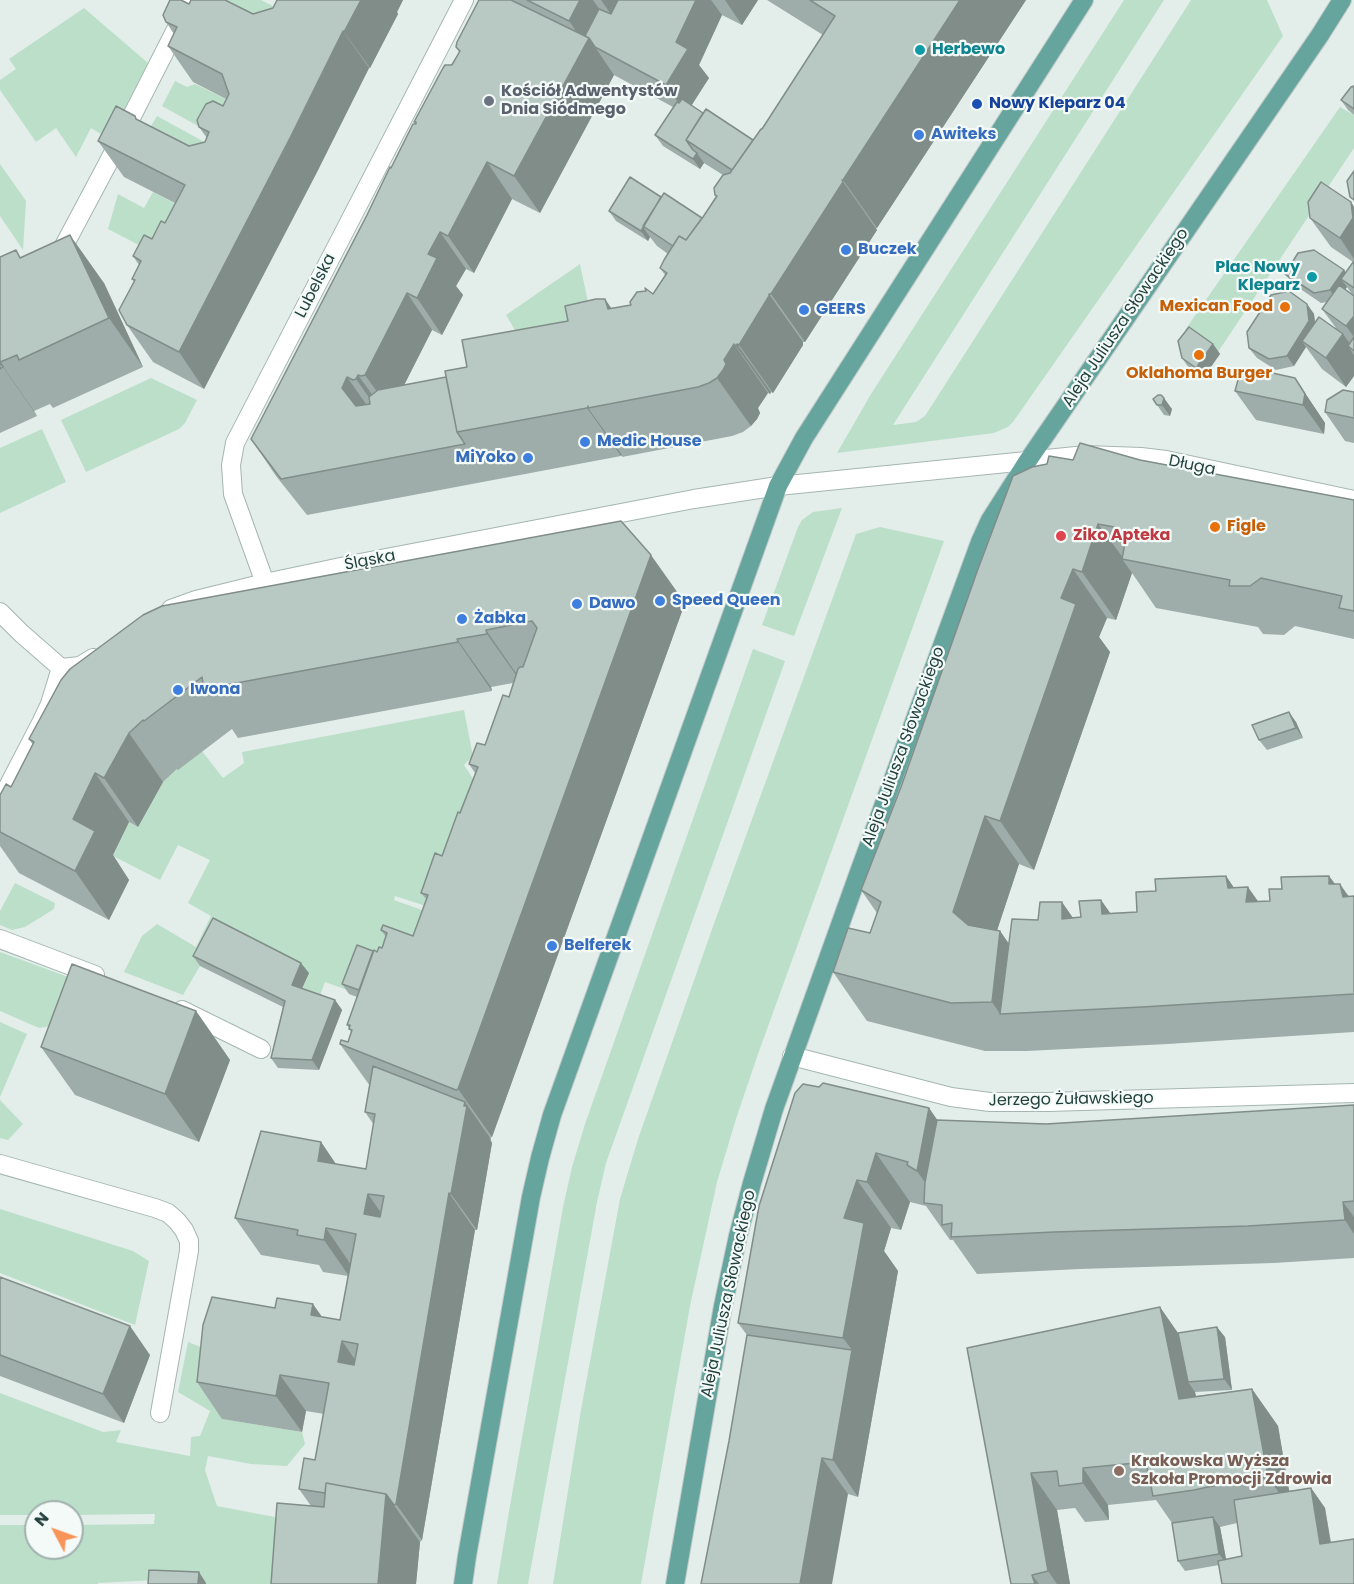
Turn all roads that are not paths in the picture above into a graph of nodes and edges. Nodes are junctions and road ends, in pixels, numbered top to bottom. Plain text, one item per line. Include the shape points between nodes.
1 (191, 0) edge
2 (464, 0) edge
3 (1084, 0) edge
4 (1342, 0) edge
5 (49, 274) edge
6 (1028, 462) junction
7 (778, 486) junction
8 (1354, 500) edge
9 (265, 583) junction
10 (0, 612) edge
11 (153, 616) edge
12 (106, 647) edge
13 (61, 668) junction
14 (0, 802) edge
15 (0, 939) edge
16 (107, 979) edge
17 (168, 1004) edge
18 (261, 1049) dead end
19 (792, 1056) junction
20 (1354, 1092) edge
21 (0, 1164) edge
22 (160, 1413) dead end
23 (463, 1584) edge
24 (675, 1584) edge

1 - 5 street
2 - 9 street, Lubelska via 235,443 231,465 233,494
3 - 7 main road via 804,438
4 - 6 main road, Aleja Juliusza Słowackiego
6 - 7 street, Długa
6 - 8 street, Długa via 1086,455 1141,457
6 - 19 main road, Aleja Juliusza Słowackiego via 980,542
7 - 9 street, Śląska via 693,499
7 - 23 main road via 552,1115 529,1209
9 - 11 street, Śląska via 196,600
10 - 13 street
12 - 13 street via 80,666
13 - 14 street via 50,704
15 - 16 street
17 - 18 street
19 - 20 street, Jerzego Żuławskiego via 951,1097 990,1102
19 - 24 main road, Aleja Juliusza Słowackiego via 738,1236
21 - 22 street via 155,1208 168,1213 184,1230 189,1251

